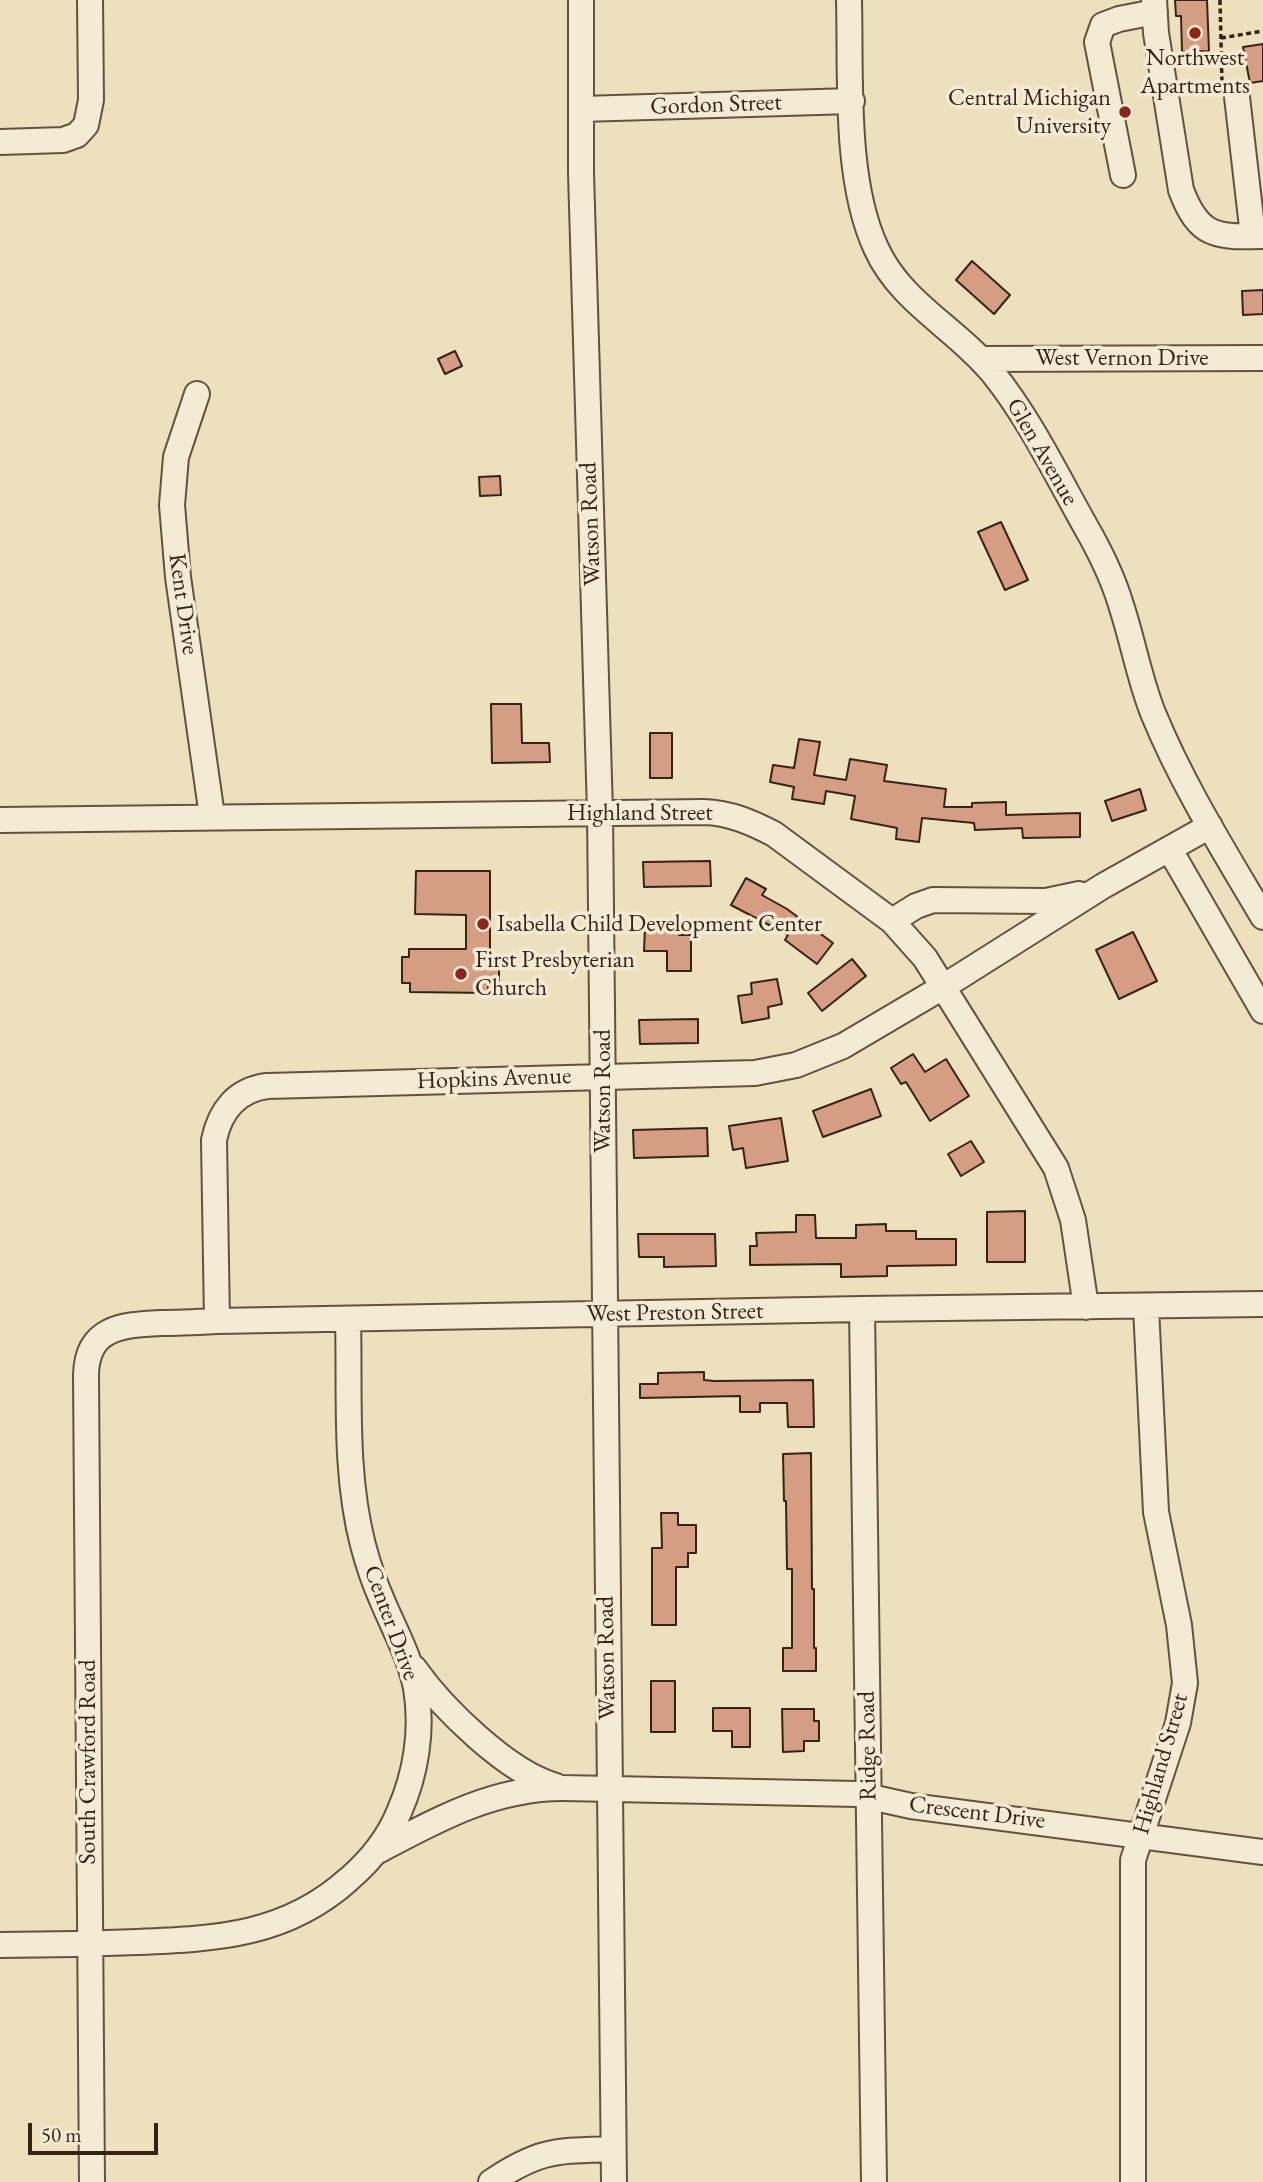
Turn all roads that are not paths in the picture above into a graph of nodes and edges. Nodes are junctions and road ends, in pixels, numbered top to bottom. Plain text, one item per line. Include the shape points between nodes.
1 (90, 0) edge
2 (581, 0) edge
3 (849, 0) edge
4 (1154, 6) edge
5 (1229, 91) road end
6 (852, 101) junction
7 (581, 109) junction
8 (0, 142) edge
9 (1123, 175) dead end
10 (1258, 236) edge
11 (1263, 358) edge
12 (980, 359) junction
13 (197, 394) dead end
14 (600, 812) junction
15 (212, 816) junction
16 (0, 821) edge
17 (1210, 826) junction
18 (1170, 850) junction
19 (1103, 886) junction
20 (1261, 910) edge
21 (892, 920) junction
22 (943, 987) junction
23 (1263, 1011) edge
24 (603, 1077) junction
25 (1263, 1304) edge
26 (1086, 1307) junction
27 (1146, 1307) junction
28 (862, 1309) junction
29 (603, 1314) junction
30 (348, 1319) junction
31 (217, 1321) junction
32 (93, 1343) joint
33 (410, 1661) junction
34 (563, 1788) junction
35 (608, 1790) junction
36 (868, 1795) junction
37 (1140, 1835) junction
38 (1263, 1852) edge
39 (375, 1853) junction
40 (89, 1944) junction
41 (0, 1945) edge
42 (613, 2149) junction
43 (92, 2182) edge
44 (491, 2182) edge
45 (614, 2182) edge
46 (874, 2182) edge
47 (1133, 2182) edge

1 - 8 street via 91,111 86,125 63,140
2 - 7 street, Watson Road
3 - 6 street, Glen Avenue
4 - 9 street via 1102,25 1098,34
4 - 10 street via 1181,190 1188,208 1209,232
5 - 10 street
6 - 7 street, Gordon Street
6 - 12 street, Glen Avenue via 859,186 876,249 911,297
7 - 14 street, Watson Road
11 - 12 street, West Vernon Drive
12 - 17 street, Glen Avenue via 1014,403 1104,560 1153,715
13 - 15 street, Kent Drive via 176,457 172,515
14 - 15 street, Highland Street
14 - 21 street, Highland Street via 732,815 774,834
14 - 24 street, Watson Road
15 - 16 street, Highland Street
17 - 18 street, Hopkins Avenue
17 - 20 street, Glen Avenue
18 - 19 street, Hopkins Avenue
18 - 23 street
19 - 21 street, Hopkins Avenue via 1046,901 933,900
19 - 22 street, Hopkins Avenue
21 - 22 street, Highland Street
22 - 24 street, Hopkins Avenue via 843,1046 796,1065 755,1073
22 - 26 street, Highland Street via 1061,1180 1076,1233
24 - 29 street, Watson Road
24 - 31 street, Hopkins Avenue via 267,1086 237,1096 223,1112 214,1140
25 - 27 street, West Preston Street
26 - 27 street, West Preston Street
26 - 28 street, West Preston Street
27 - 37 street, Highland Street via 1156,1512 1179,1625 1185,1683 1178,1723
28 - 29 street, West Preston Street
28 - 36 street, Ridge Road
29 - 30 street, West Preston Street
29 - 35 street, Watson Road
30 - 31 street, West Preston Street
30 - 33 street, Center Drive via 350,1444 357,1517 380,1596
31 - 32 street, West Preston Street via 124,1325
32 - 40 street, South Crawford Road via 86,1375
33 - 34 street, Crescent Drive via 437,1695 502,1756 525,1773
33 - 39 street, Center Drive via 418,1717 414,1768 397,1818
34 - 35 street, Crescent Drive
34 - 39 street, Crescent Drive via 533,1789 479,1802
35 - 36 street, Crescent Drive
35 - 42 street, Watson Road
36 - 37 street, Crescent Drive via 911,1806
36 - 46 street, Ridge Road
37 - 38 street, Crescent Drive
37 - 47 street, Highland Street via 1132,1869
39 - 40 street, Center Drive via 324,1901 278,1923 206,1938
40 - 41 street, Center Drive
40 - 43 street, South Crawford Road
42 - 44 street via 545,2153
42 - 45 street, Watson Road

